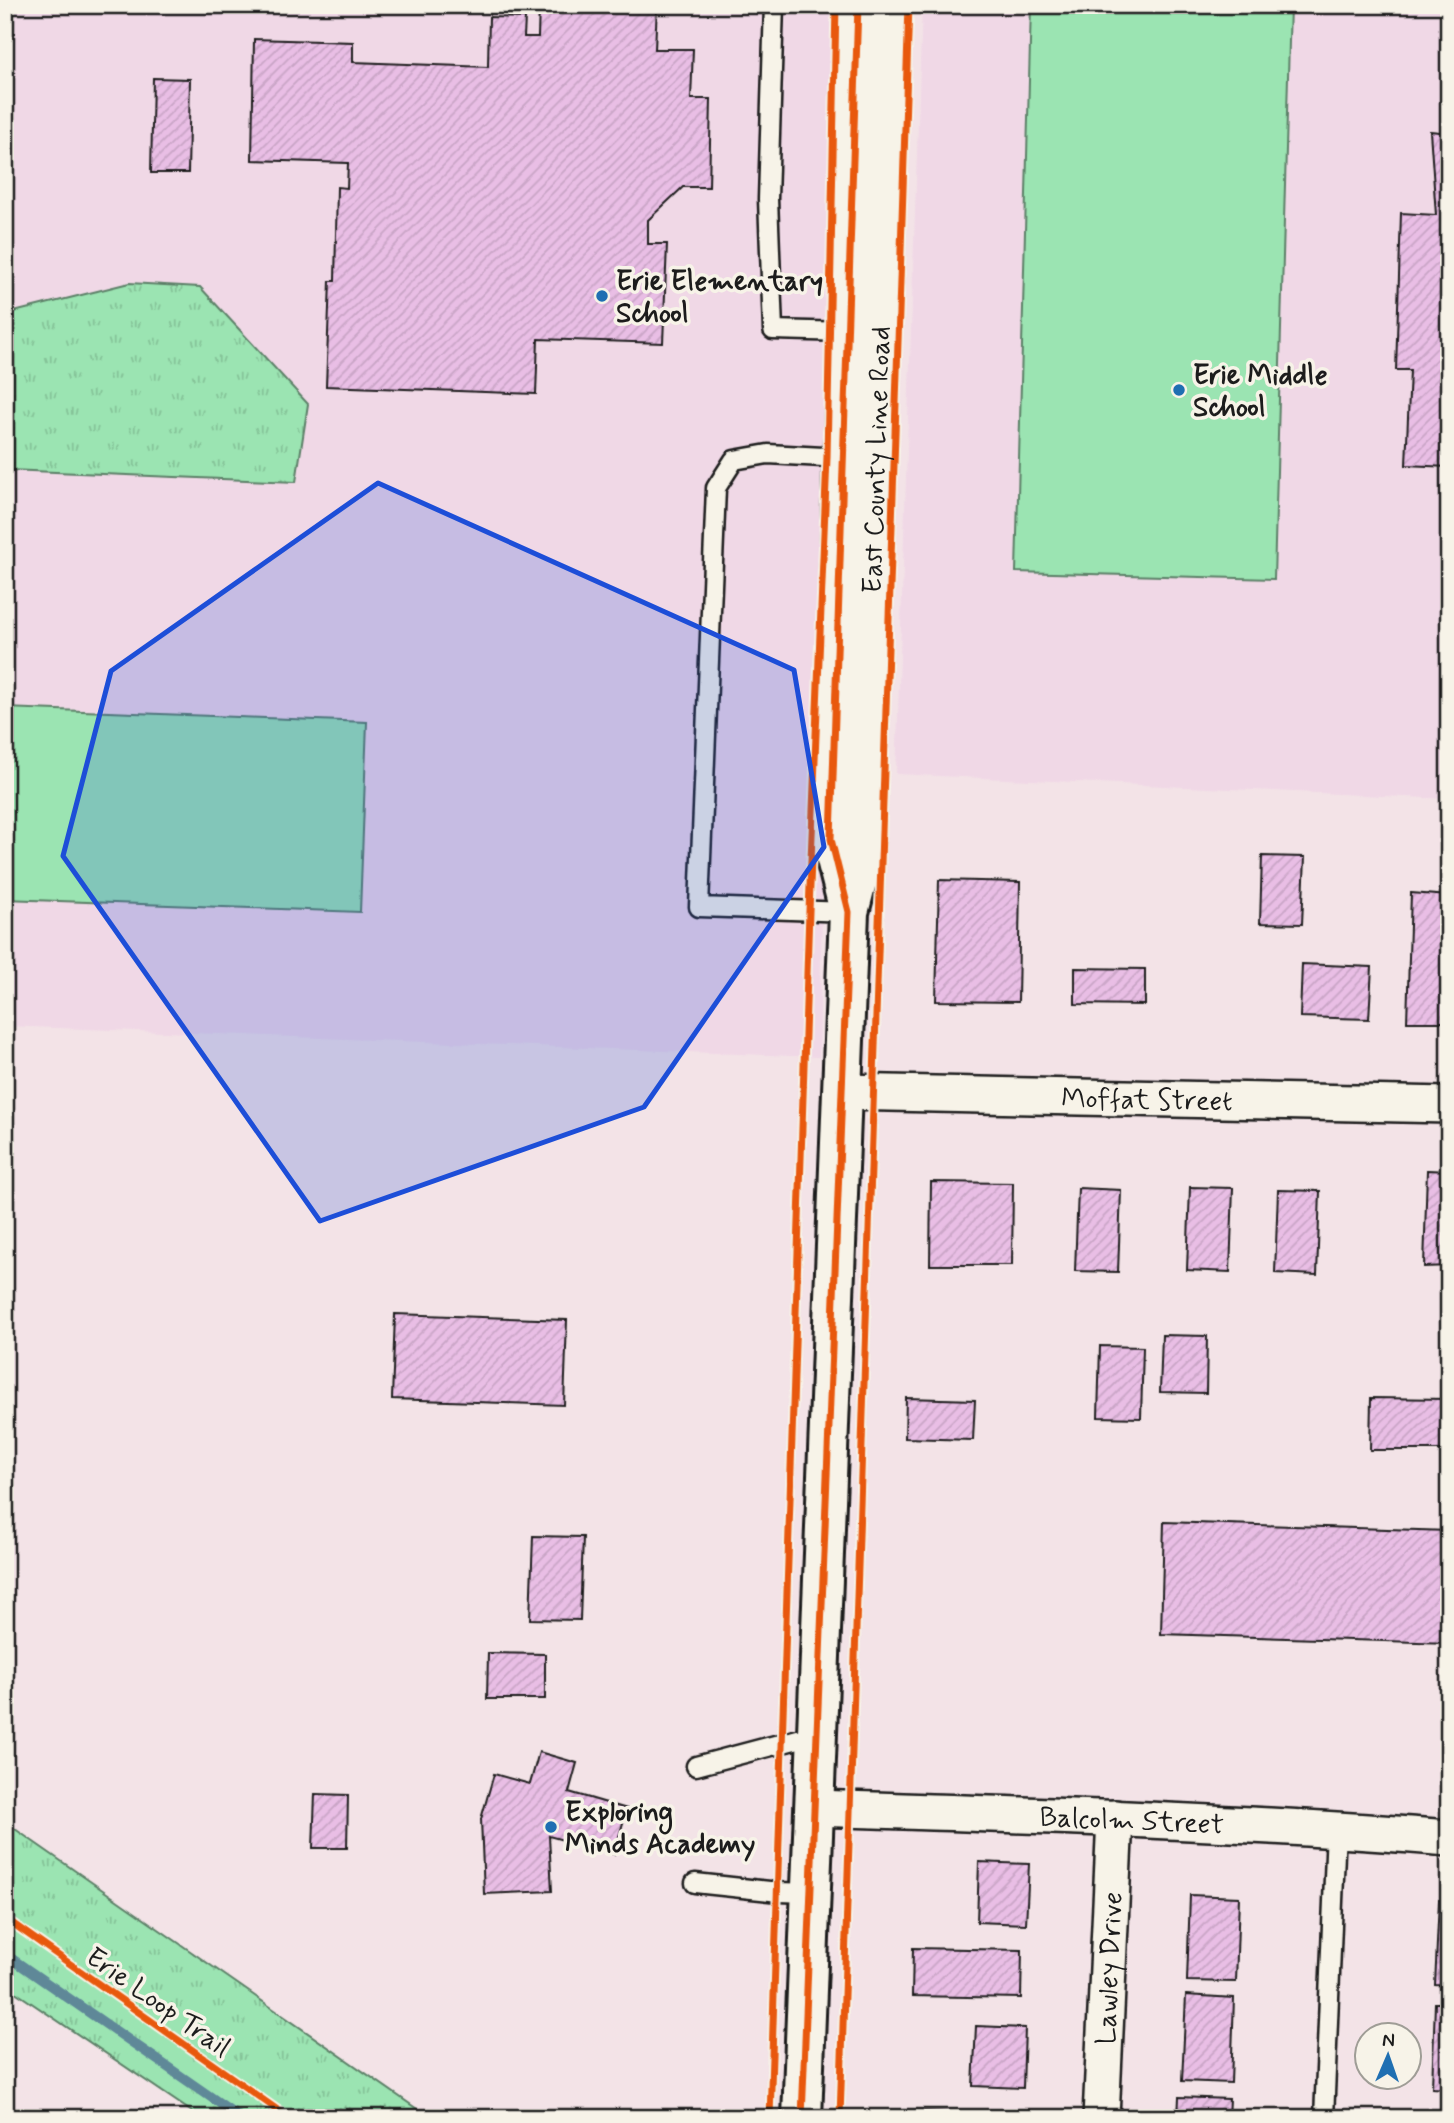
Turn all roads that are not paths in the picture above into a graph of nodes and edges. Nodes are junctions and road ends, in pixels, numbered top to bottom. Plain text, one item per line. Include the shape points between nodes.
1 (774, 5) edge
2 (858, 5) edge
3 (890, 5) edge
4 (847, 332) junction
5 (842, 458) junction
6 (849, 912) junction
7 (844, 1092) junction
8 (1449, 1105) edge
9 (817, 1734) junction
10 (696, 1766) dead end
11 (814, 1808) junction
12 (1115, 1818) junction
13 (1336, 1829) junction
14 (1449, 1838) edge
15 (695, 1883) dead end
16 (811, 1893) junction
17 (802, 2118) edge
18 (1101, 2118) edge
19 (1324, 2118) edge

1 - 4 lane via 768,199 773,330
2 - 4 main road, East County Line Road
3 - 6 main road, East County Line Road via 862,861
4 - 5 main road, East County Line Road
5 - 6 main road, East County Line Road via 831,839
5 - 6 lane via 768,454 734,460 716,488 699,907
6 - 7 main road, East County Line Road
7 - 8 street, Moffat Street
7 - 9 main road, East County Line Road
9 - 10 lane
9 - 11 main road, East County Line Road
11 - 12 street, Balcolm Street
11 - 16 main road, East County Line Road
12 - 13 street, Balcolm Street
12 - 18 street, Lawley Drive
13 - 14 street, Balcolm Street
13 - 19 lane
15 - 16 lane
16 - 17 main road, East County Line Road

